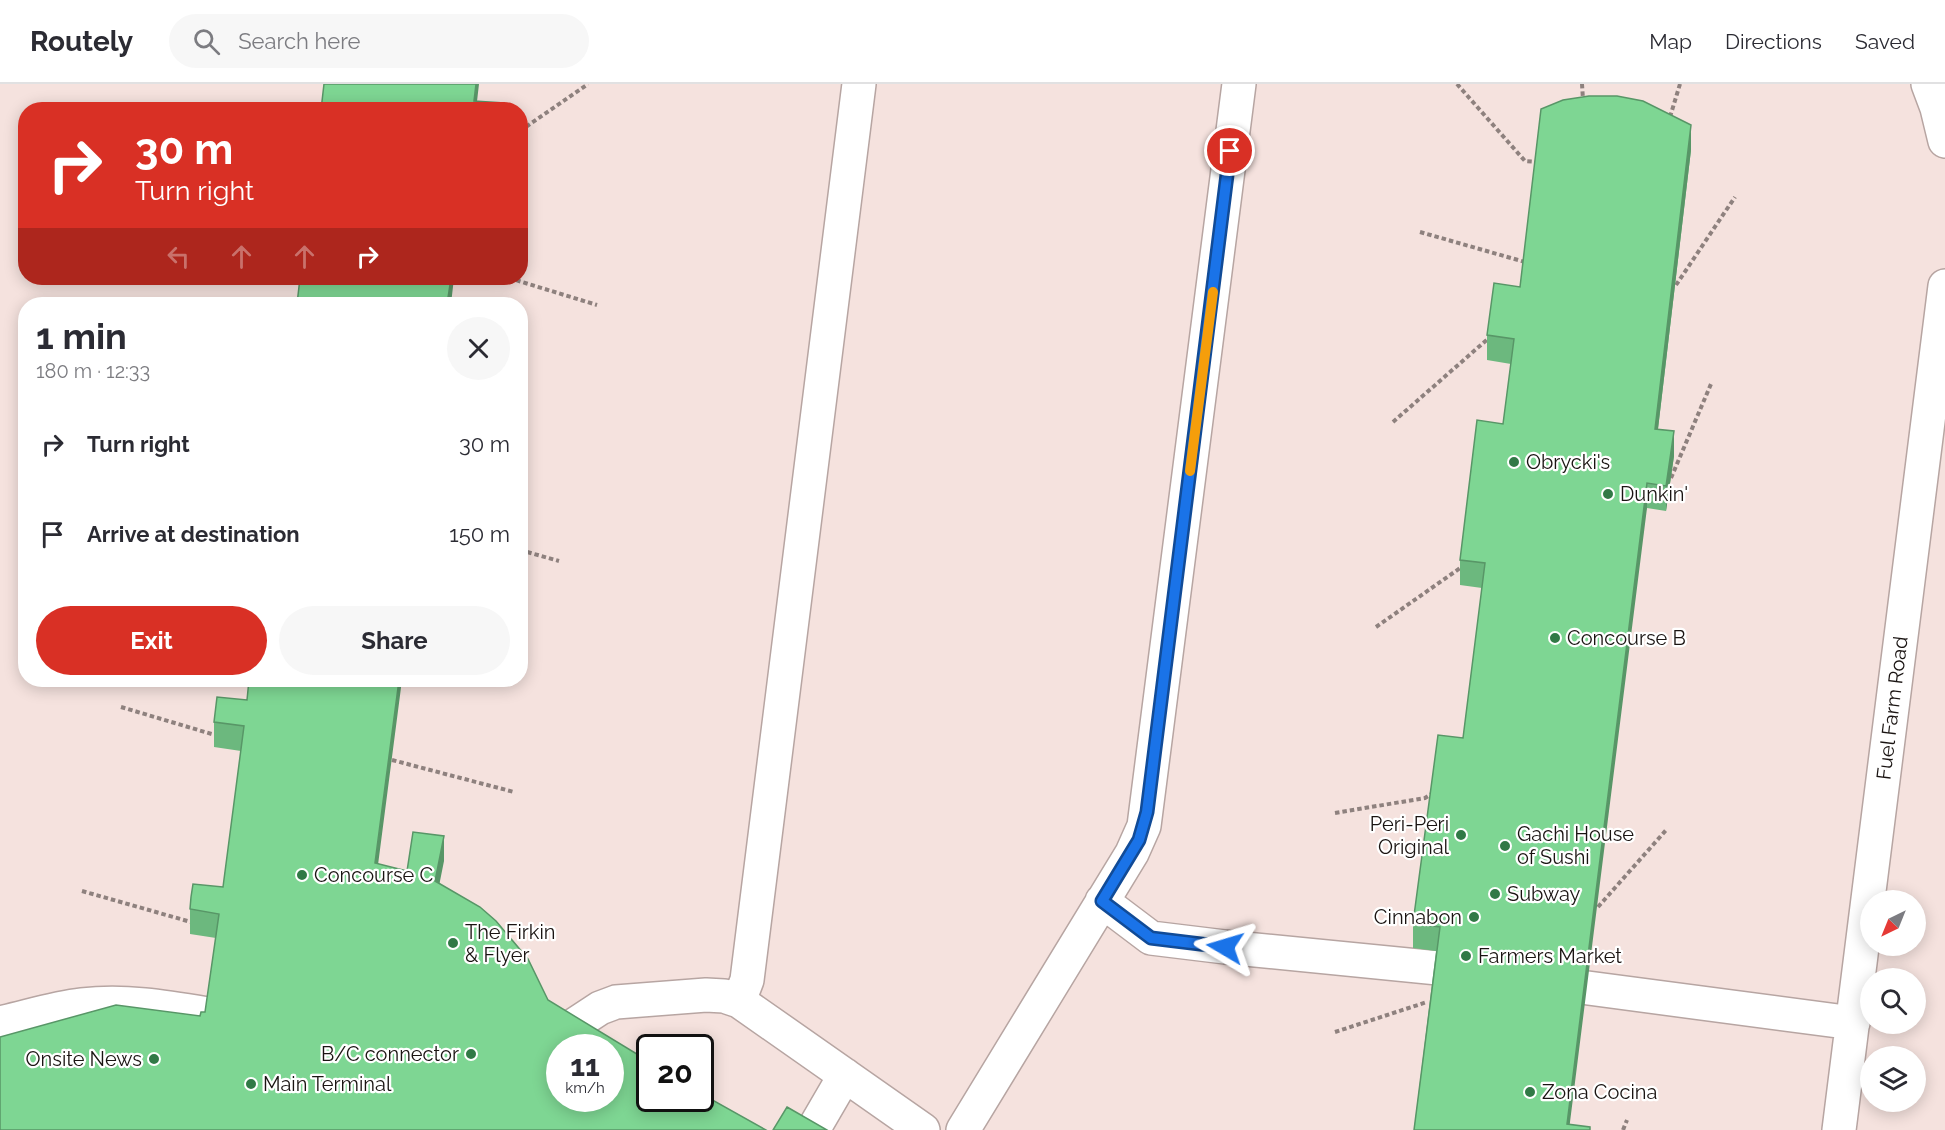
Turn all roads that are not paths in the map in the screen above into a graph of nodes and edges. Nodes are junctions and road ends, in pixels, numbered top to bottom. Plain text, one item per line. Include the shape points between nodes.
1 (859, 84) edge
2 (1239, 84) edge
3 (1928, 84) edge
4 (1945, 141) edge
5 (1945, 286) edge
6 (1102, 901) junction
7 (1438, 968) edge
8 (1588, 988) edge
9 (739, 1001) junction
10 (208, 1014) edge
11 (0, 1023) edge
12 (1853, 1023) junction
13 (562, 1033) edge
14 (845, 1075) junction
15 (813, 1130) edge
16 (923, 1130) edge
17 (963, 1130) edge
18 (1839, 1130) edge

1 - 9 lane via 747,980
2 - 6 lane via 1147,812 1139,840
3 - 4 lane
5 - 12 lane, Fuel Farm Road
6 - 7 lane via 1151,938
6 - 17 lane
8 - 12 lane
9 - 13 lane via 706,995 608,1004
9 - 14 lane
10 - 11 lane via 111,1003 75,1006
12 - 18 lane, Fuel Farm Road
14 - 15 lane
14 - 16 lane

